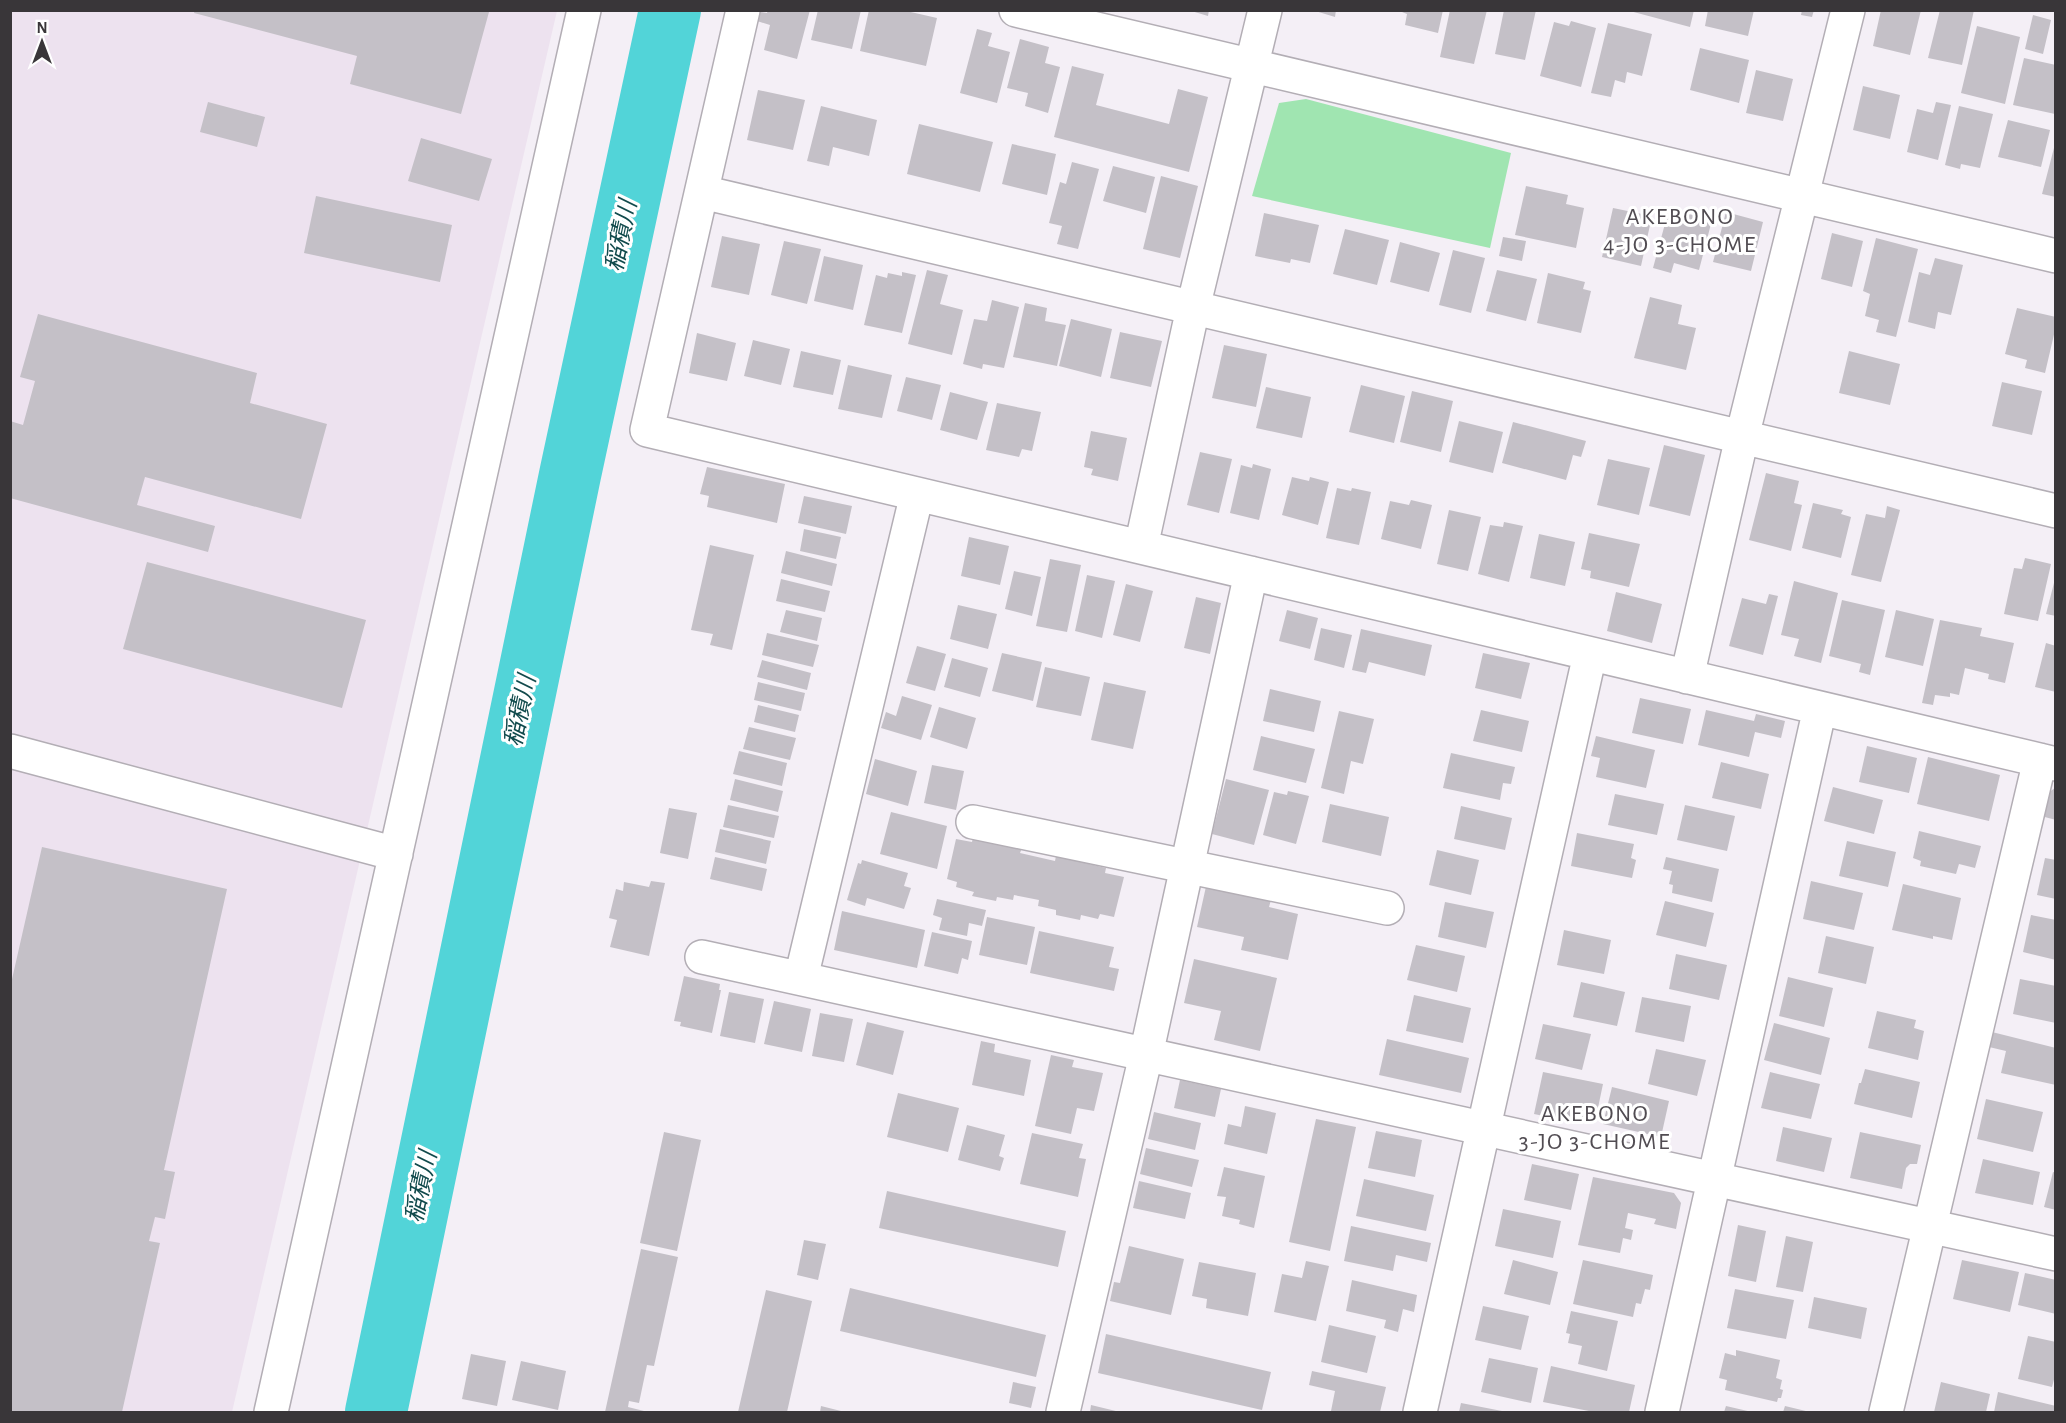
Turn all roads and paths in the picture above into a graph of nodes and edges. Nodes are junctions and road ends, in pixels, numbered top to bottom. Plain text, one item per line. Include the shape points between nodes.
1 (584, 10) edge
2 (743, 10) edge
3 (1016, 10) edge
4 (1265, 10) edge
5 (1848, 10) edge
6 (1251, 66) junction
7 (702, 192) junction
8 (1801, 196) junction
9 (2055, 256) edge
10 (1193, 308) junction
11 (1742, 437) junction
12 (917, 494) junction
13 (2055, 511) edge
14 (1141, 547) junction
15 (1251, 573) junction
16 (1590, 654) junction
17 (1687, 677) junction
18 (1820, 708) junction
19 (10, 751) edge
20 (2048, 762) edge
21 (973, 822) dead end
22 (396, 854) junction
23 (1187, 865) junction
24 (1387, 908) dead end
25 (702, 957) dead end
26 (801, 978) junction
27 (1146, 1055) junction
28 (1485, 1129) junction
29 (1714, 1179) junction
30 (1930, 1227) junction
31 (2055, 1254) edge
32 (271, 1413) edge
33 (1063, 1413) edge
34 (1420, 1413) edge
35 (1662, 1413) edge
36 (1886, 1413) edge

1 - 22 street
2 - 7 street
3 - 6 street
4 - 6 street
5 - 8 street
6 - 8 street
6 - 10 street
7 - 10 street
7 - 12 street via 647,430
8 - 9 street
8 - 11 street
10 - 11 street
10 - 14 street
11 - 13 street
11 - 17 street
12 - 14 street
12 - 26 street
14 - 15 street
15 - 16 street
15 - 23 street
16 - 17 street
16 - 28 street
17 - 18 street
18 - 20 street
18 - 29 street
19 - 22 street
20 - 30 street
21 - 23 street
22 - 32 street
23 - 24 street
23 - 27 street
25 - 26 street
26 - 27 street
27 - 28 street
27 - 33 street
28 - 29 street
28 - 34 street
29 - 30 street
29 - 35 street
30 - 31 street
30 - 36 street

